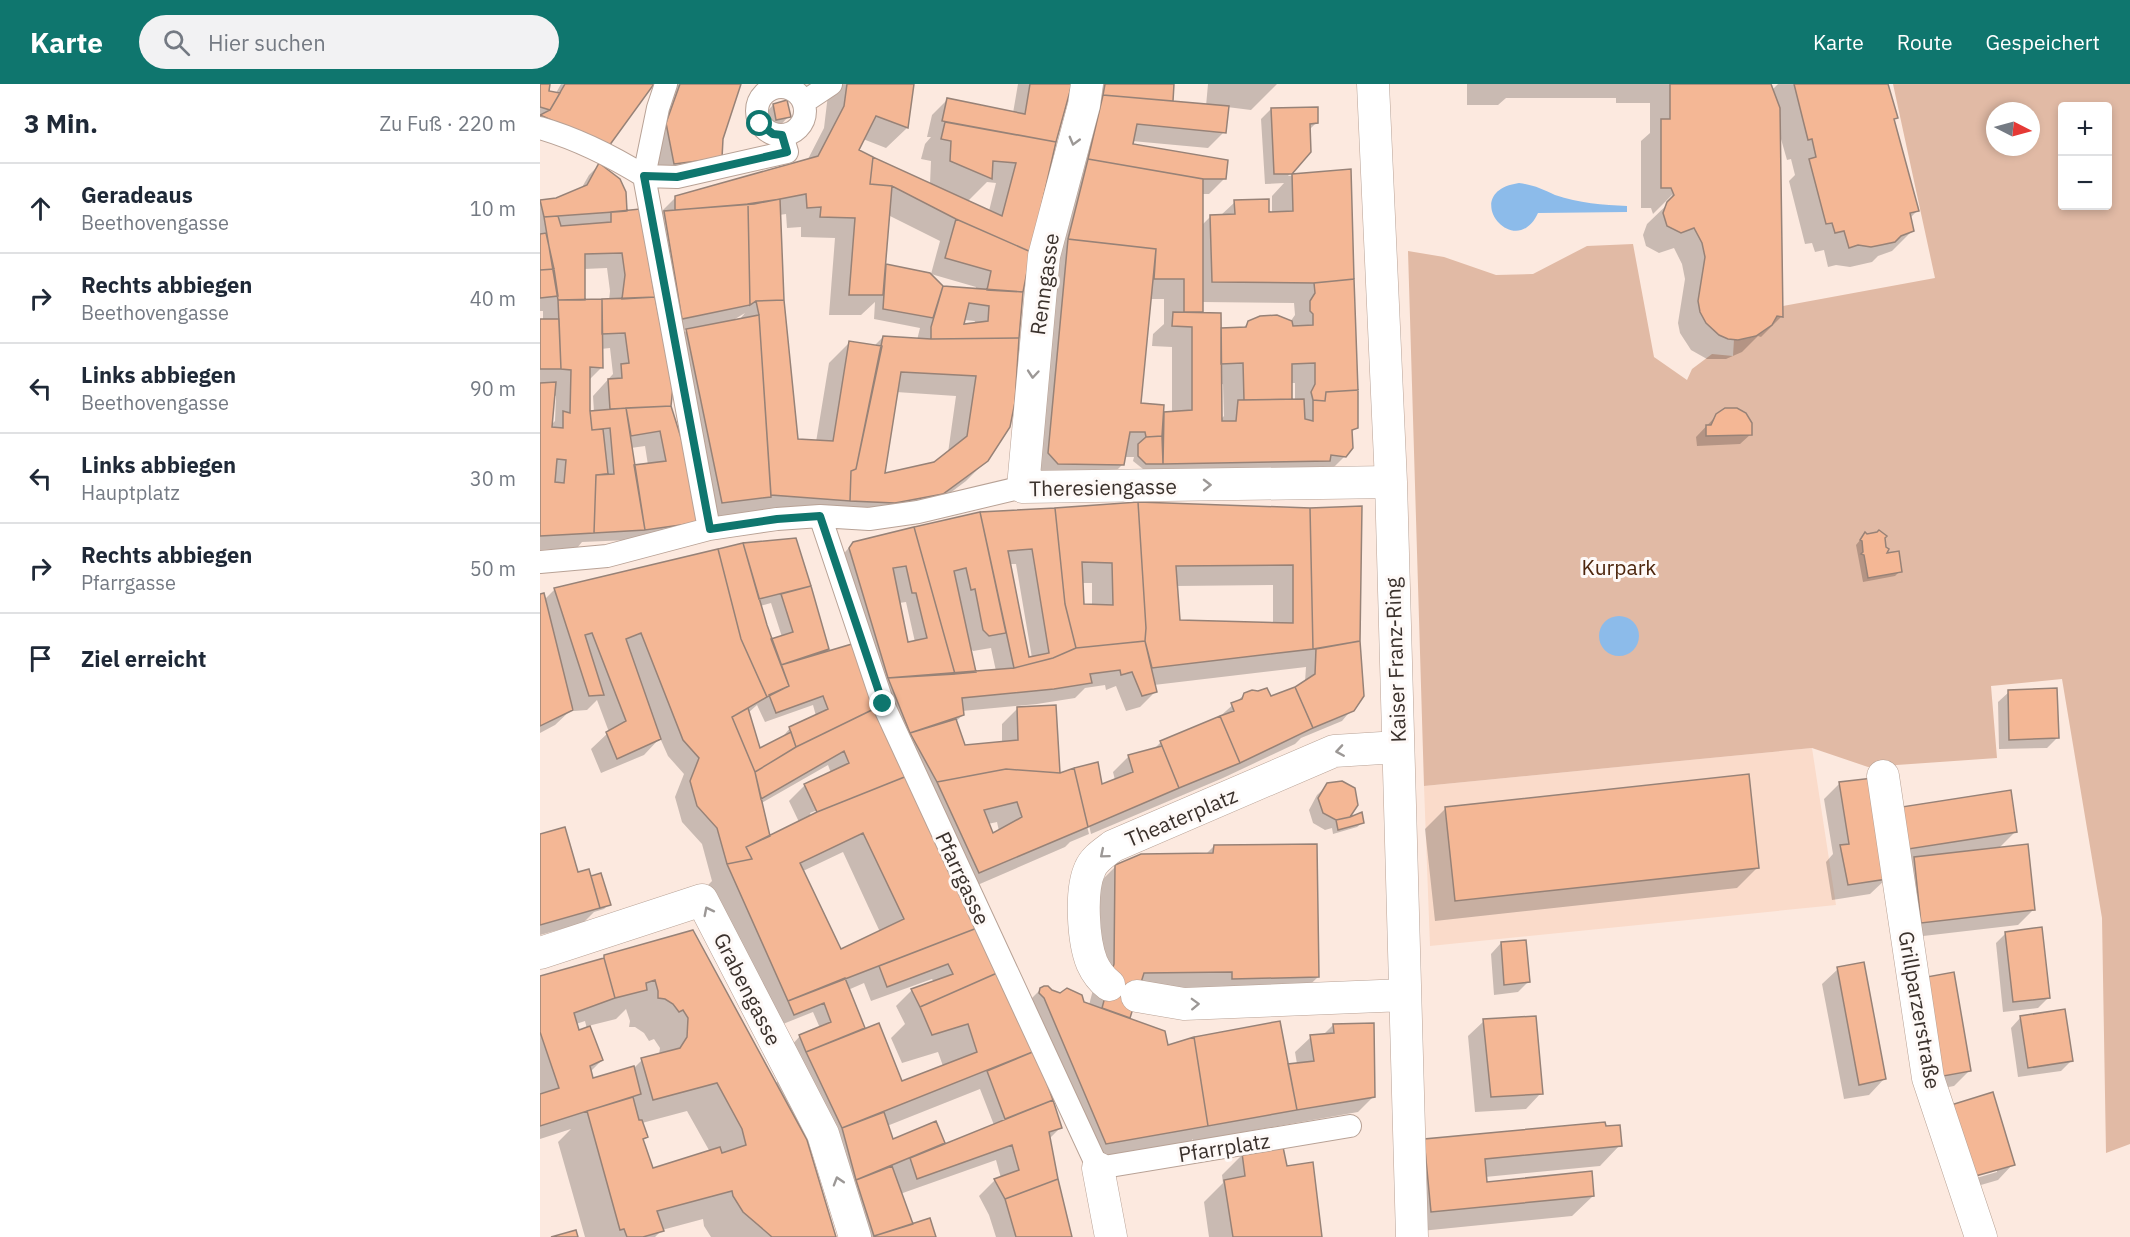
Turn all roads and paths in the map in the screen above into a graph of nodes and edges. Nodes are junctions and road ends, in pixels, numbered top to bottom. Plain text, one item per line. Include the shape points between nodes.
1 (666, 84) edge
2 (831, 84) edge
3 (1087, 84) edge
4 (1373, 84) edge
5 (804, 102) junction
6 (540, 128) edge
7 (786, 150) junction
8 (644, 176) junction
9 (1390, 482) junction
10 (1023, 488) junction
11 (820, 516) junction
12 (710, 529) junction
13 (540, 562) edge
14 (1398, 747) junction
15 (1883, 776) dead end
16 (540, 953) edge
17 (1405, 995) junction
18 (1350, 1126) dead end
19 (1098, 1167) junction
20 (855, 1237) edge
21 (1111, 1237) edge
22 (1412, 1237) edge
23 (1981, 1237) edge

1 - 8 street via 657,108
2 - 5 street
3 -> 10 street, Renngasse via 1044,256
4 - 9 street, Kaiser Franz-Ring
5 - 7 street via 805,117 790,133
5 - 7 street via 794,90 780,86 759,99 760,124
6 - 8 street via 607,153
7 - 8 street via 677,177
8 - 12 street
10 -> 9 street, Theresiengasse
9 - 14 street, Kaiser Franz-Ring
10 - 11 street, Theresiengasse via 898,515 869,519
11 - 12 street, Theresiengasse
11 - 19 street, Pfarrgasse via 883,704
12 - 13 street, Theresiengasse via 607,556
14 - 17 street, Kaiser Franz-Ring
14 -> 17 street, Theaterplatz via 1334,751 1113,846 1090,867 1085,882 1085,921 1091,962 1102,980 1123,990 1184,1004
15 - 23 street, Grillparzerstraße via 1928,1078
20 -> 16 street, Grabengasse via 823,1134 702,900
17 - 22 street, Kaiser Franz-Ring
18 - 19 street, Pfarrplatz
19 - 21 street, Pfarrgasse

